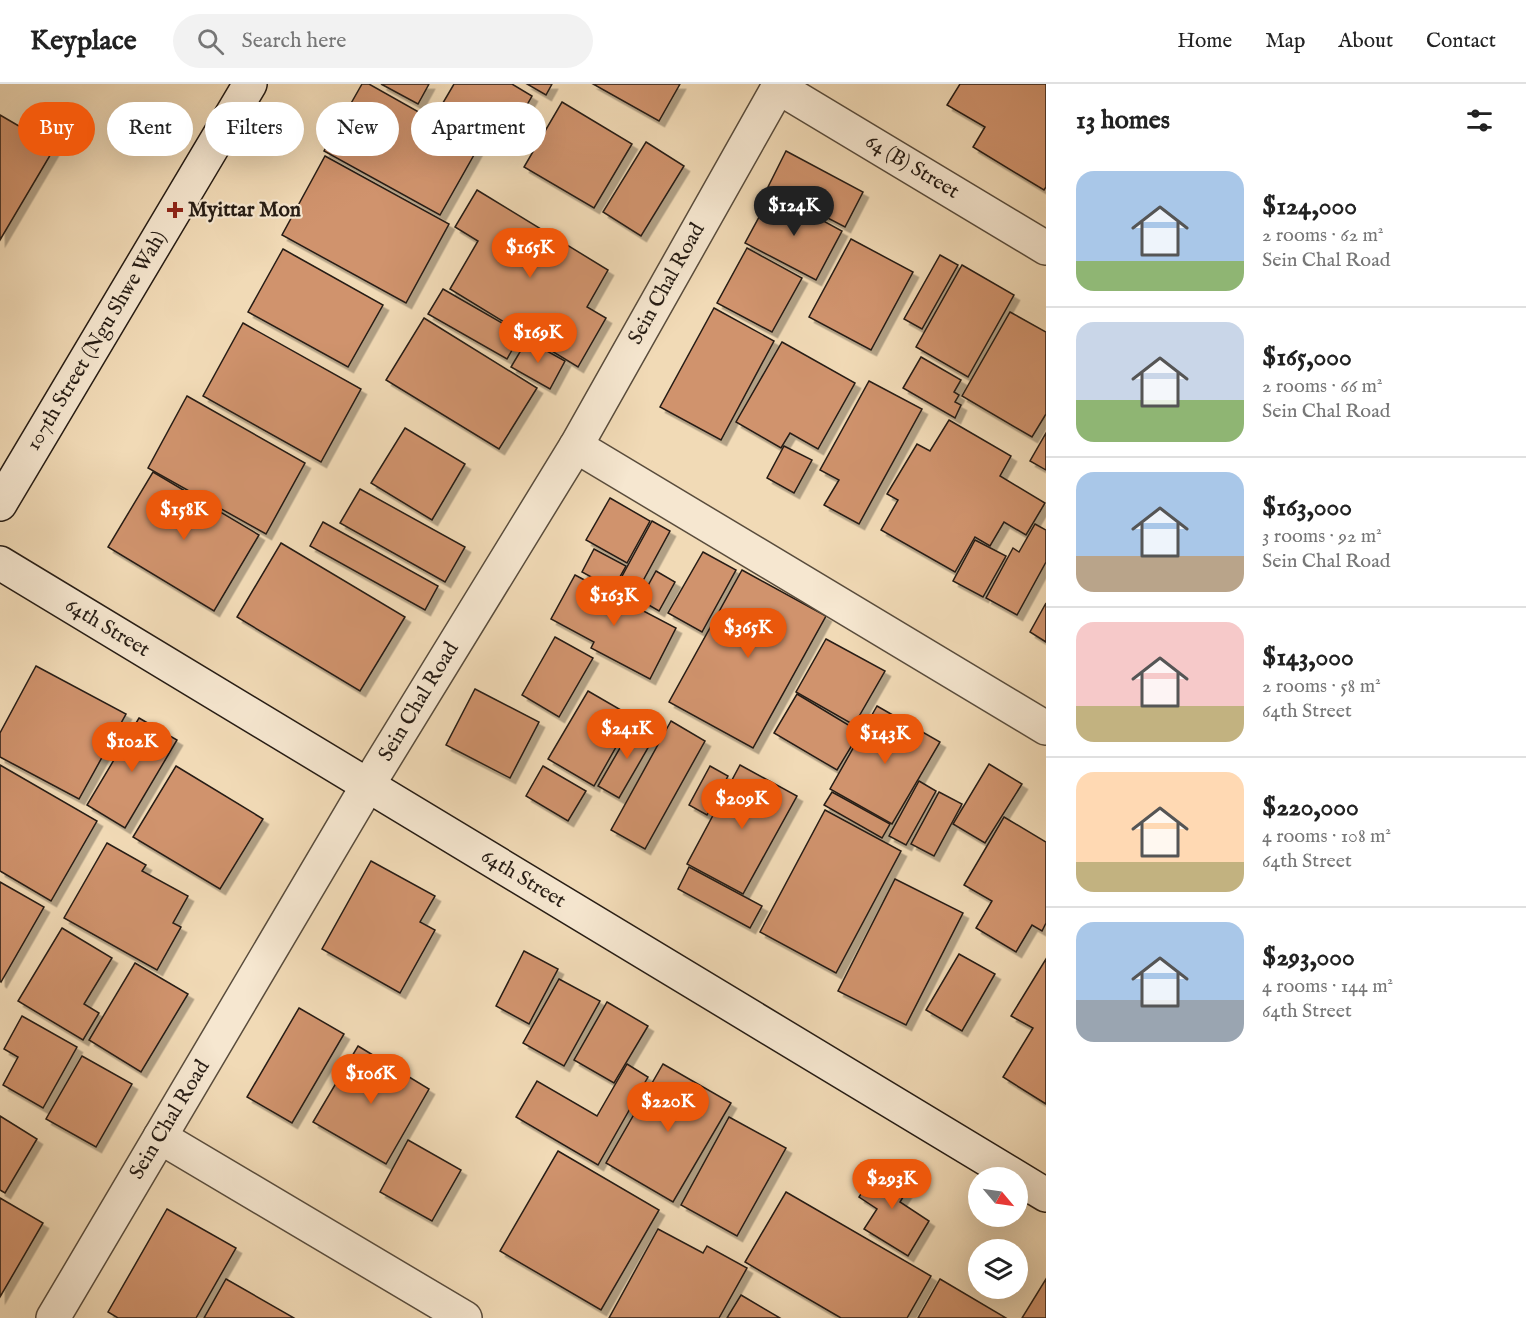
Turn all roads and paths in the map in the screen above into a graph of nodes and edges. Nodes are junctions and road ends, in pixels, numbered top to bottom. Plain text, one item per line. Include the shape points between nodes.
1 (250, 84) edge
2 (779, 86) edge
3 (1046, 248) edge
4 (576, 446) junction
5 (0, 504) edge
6 (0, 563) edge
7 (1046, 728) edge
8 (368, 785) junction
9 (160, 1137) junction
10 (1046, 1195) edge
11 (53, 1318) edge
12 (465, 1318) edge

1 - 5 street, 107th Street (Ngu Shwe Wah)
2 - 3 street, 64 (B) Street
2 - 4 street, Sein Chal Road
4 - 7 street
4 - 8 street, Sein Chal Road
6 - 8 street, 64th Street
8 - 9 street, Sein Chal Road
8 - 10 street, 64th Street
9 - 11 street, Sein Chal Road
9 - 12 street

